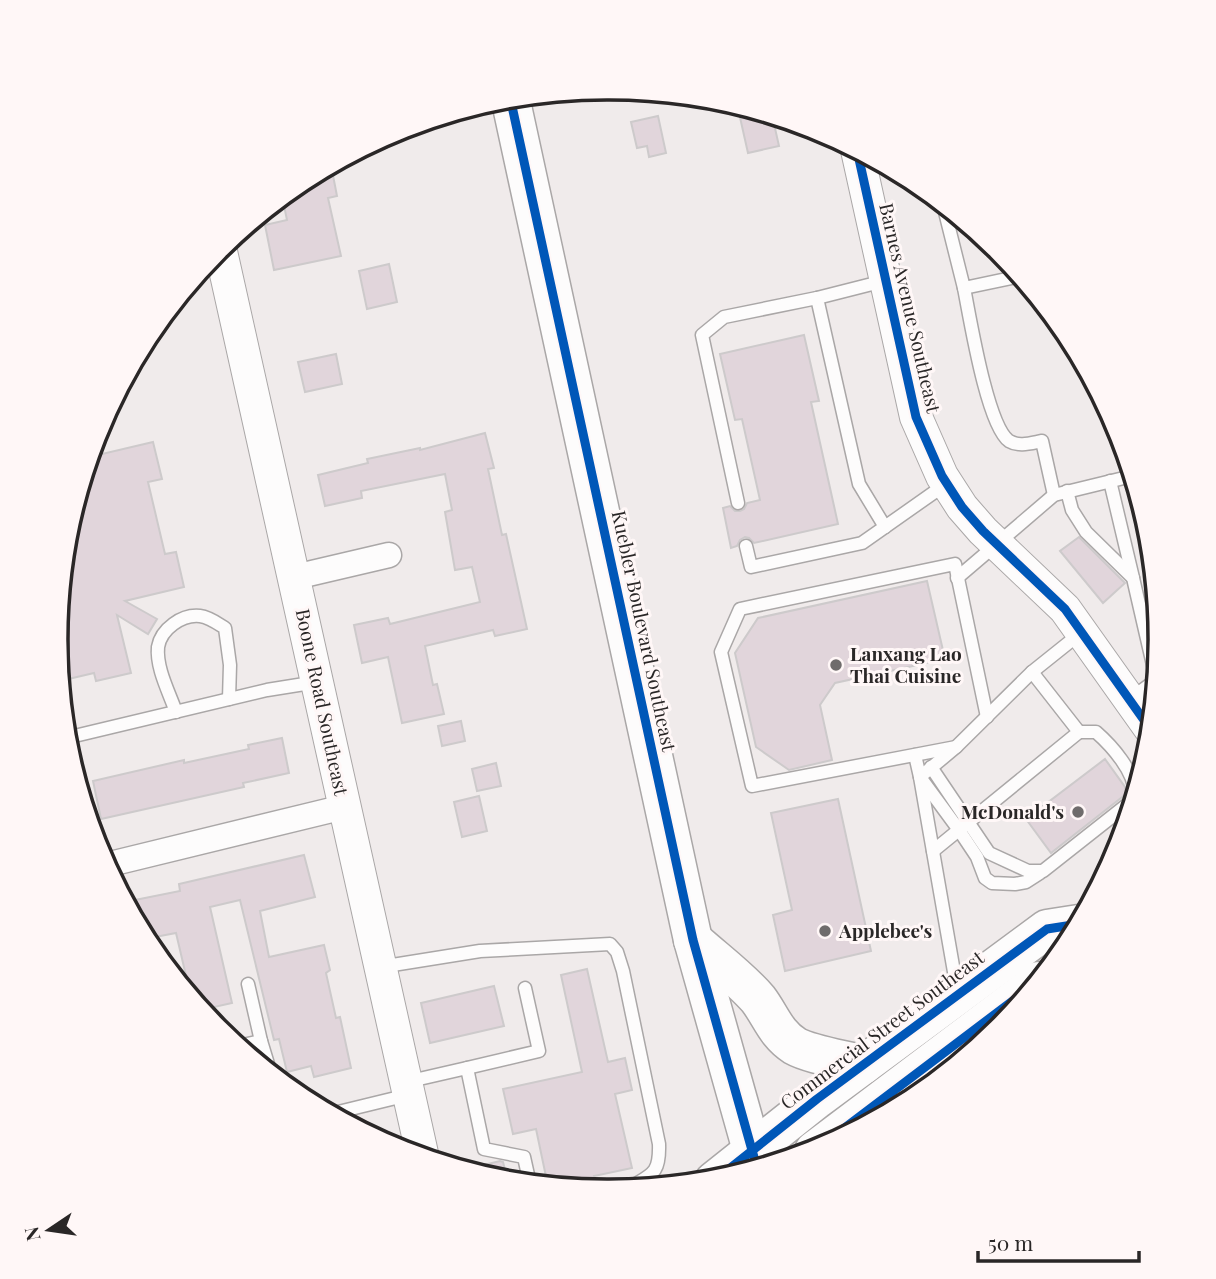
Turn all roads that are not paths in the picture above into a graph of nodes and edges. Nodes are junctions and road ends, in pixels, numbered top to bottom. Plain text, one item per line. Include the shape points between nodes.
1 (512, 108) edge
2 (860, 162) edge
3 (947, 219) edge
4 (223, 261) edge
5 (1009, 279) edge
6 (885, 281) junction
7 (964, 288) junction
8 (817, 298) junction
9 (1123, 478) edge
10 (1110, 481) junction
11 (947, 484) junction
12 (1060, 493) junction
13 (738, 503) dead end
14 (885, 527) junction
15 (996, 543) junction
16 (746, 546) dead end
17 (389, 555) dead end
18 (295, 577) junction
19 (957, 578) junction
20 (1133, 578) junction
21 (1082, 632) junction
22 (1148, 643) edge
23 (1032, 672) junction
24 (318, 682) junction
25 (1146, 687) edge
26 (229, 699) junction
27 (1130, 699) junction
28 (176, 712) junction
29 (987, 717) junction
30 (1142, 717) edge
31 (1079, 732) junction
32 (77, 735) edge
33 (956, 747) junction
34 (915, 755) junction
35 (930, 768) junction
36 (1130, 775) edge
37 (920, 777) junction
38 (344, 807) junction
39 (1120, 810) edge
40 (964, 826) junction
41 (933, 851) junction
42 (117, 862) edge
43 (1043, 871) junction
44 (1065, 926) edge
45 (693, 940) junction
46 (379, 968) junction
47 (248, 984) dead end
48 (526, 988) dead end
49 (958, 995) junction
50 (261, 1041) junction
51 (250, 1043) edge
52 (266, 1057) edge
53 (863, 1065) junction
54 (467, 1068) junction
55 (407, 1088) junction
56 (343, 1110) edge
57 (411, 1142) edge
58 (757, 1158) edge
59 (755, 1159) edge
60 (527, 1173) edge
61 (643, 1178) edge

1 - 45 main road, Kuebler Boulevard Southeast
2 - 6 street, Barnes Avenue Southeast
3 - 7 lane
4 - 18 street, Boone Road Southeast
5 - 7 lane
6 - 8 lane
6 - 11 street, Barnes Avenue Southeast via 916,417
7 - 12 lane via 985,389 1001,431 1013,443 1042,441
8 - 13 lane via 724,317 702,335
8 - 14 lane via 859,484
9 - 10 lane
10 - 12 lane
10 - 20 lane
11 - 14 lane
11 - 15 street, Barnes Avenue Southeast
12 - 15 lane
12 - 20 lane via 1087,532
14 - 16 lane via 862,543 751,567
15 - 19 lane
15 - 21 street, Barnes Avenue Southeast via 1065,609
17 - 18 street
18 - 24 street, Boone Road Southeast
19 - 29 lane
19 - 34 lane via 955,564 740,609 722,652 752,786
20 - 22 lane
21 - 23 lane
21 - 27 street, Barnes Avenue Southeast
23 - 29 lane
23 - 31 lane
24 - 26 lane
24 - 38 street, Boone Road Southeast
25 - 27 lane
26 - 28 lane
26 - 28 lane via 225,628 199,616 183,618 168,627 158,645
27 - 30 street, Barnes Avenue Southeast
28 - 32 lane
29 - 33 lane
31 - 36 lane via 1096,732
31 - 40 lane
33 - 34 lane
33 - 35 lane
34 - 37 lane
35 - 37 lane
35 - 40 lane
37 - 40 lane
37 - 41 lane
38 - 42 street
38 - 46 street, Boone Road Southeast
39 - 43 lane
40 - 41 lane
40 - 43 lane via 989,853 1028,871
40 - 43 lane via 985,878 992,883 1026,882
41 - 49 lane
44 - 49 main road, Commercial Street Southeast via 1047,929
45 - 53 main road via 758,1000 773,1027 795,1045
45 - 59 main road, Kuebler Boulevard Southeast
46 - 55 street, Boone Road Southeast
46 - 61 lane via 480,951 610,944 623,971 659,1144 660,1163
47 - 50 lane
48 - 54 lane via 539,1051
49 - 53 main road, Commercial Street Southeast
50 - 51 lane
50 - 52 lane
53 - 58 main road, Commercial Street Southeast
54 - 55 lane
54 - 60 lane via 484,1149 523,1157
55 - 56 lane
55 - 57 street, Boone Road Southeast

